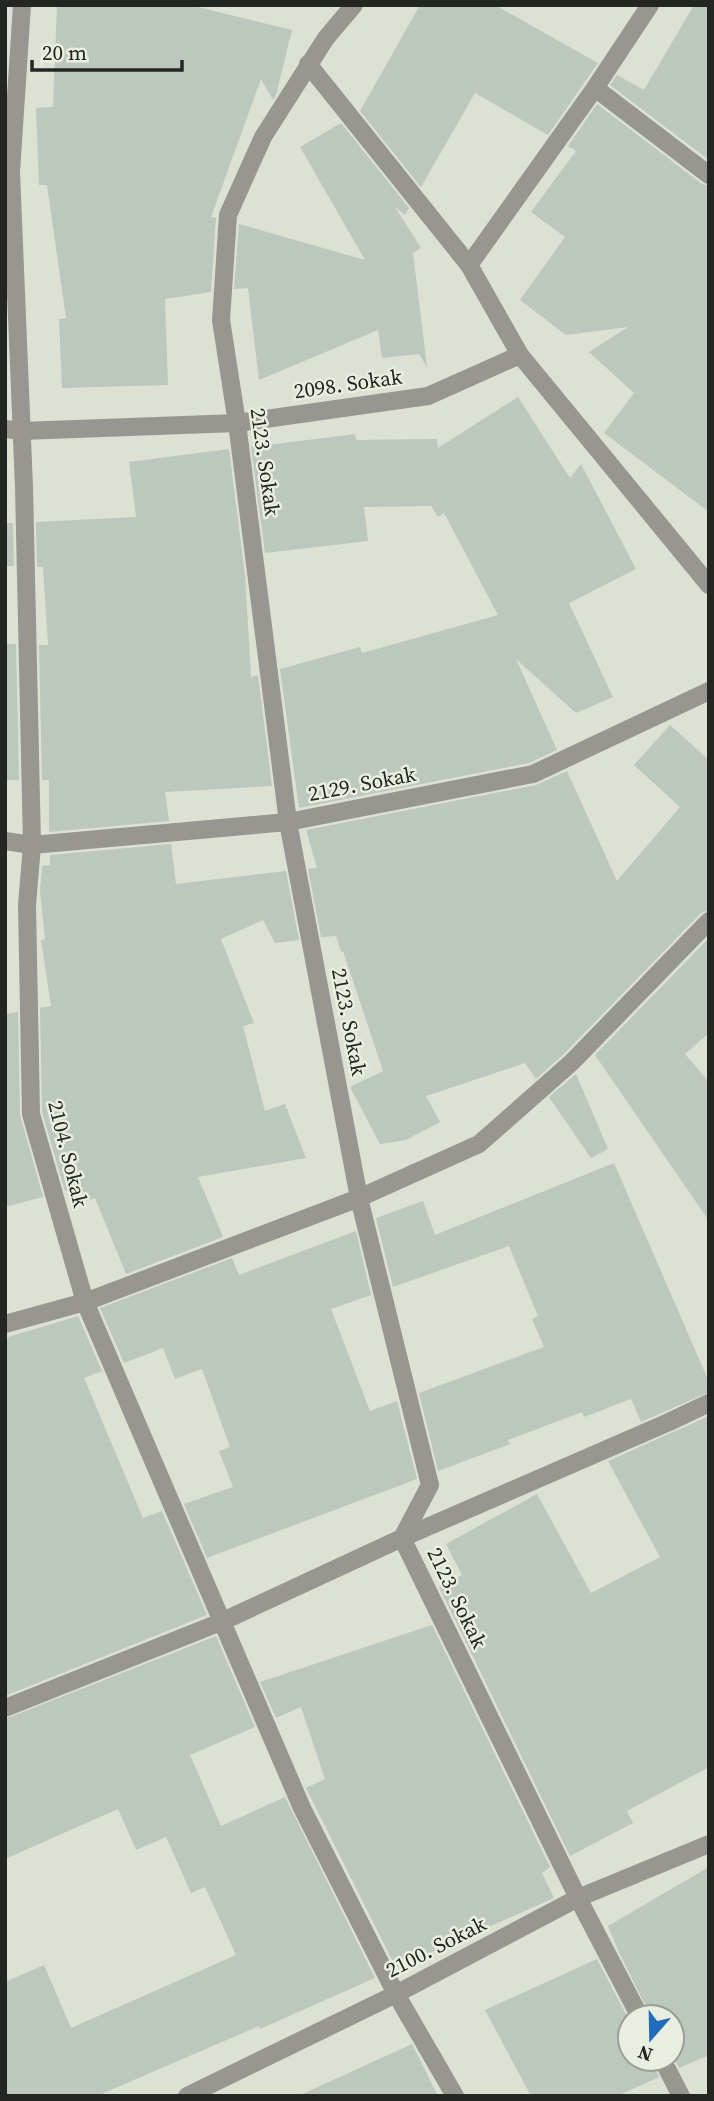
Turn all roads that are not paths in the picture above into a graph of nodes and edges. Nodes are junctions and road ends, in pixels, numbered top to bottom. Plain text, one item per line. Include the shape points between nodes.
1 (20, 5) edge
2 (355, 5) edge
3 (650, 5) edge
4 (309, 64) junction
5 (595, 89) junction
6 (709, 175) edge
7 (469, 265) junction
8 (520, 355) junction
9 (237, 423) junction
10 (14, 430) edge
11 (709, 585) edge
12 (709, 691) edge
13 (288, 822) junction
14 (5, 841) edge
15 (32, 845) junction
16 (709, 921) edge
17 (359, 1198) junction
18 (85, 1302) junction
19 (5, 1324) edge
20 (709, 1403) edge
21 (402, 1538) junction
22 (221, 1622) junction
23 (5, 1708) edge
24 (709, 1844) edge
25 (579, 1898) junction
26 (396, 1993) junction
27 (633, 2003) edge
28 (669, 2073) edge
29 (187, 2096) edge
30 (455, 2096) edge
31 (681, 2096) edge

1 - 10 street, 2104. Sokak via 11,172
2 - 4 street, 2123. Sokak
3 - 5 street
4 - 7 street
4 - 9 street, 2123. Sokak via 263,137 228,215 221,320
5 - 6 street
5 - 7 street
7 - 8 street
8 - 9 street, 2098. Sokak via 428,396
8 - 11 street
9 - 10 street, 2098. Sokak
9 - 13 street, 2123. Sokak
10 - 15 street, 2104. Sokak
12 - 13 street, 2129. Sokak via 533,774
13 - 15 street, 2129. Sokak
13 - 17 street, 2123. Sokak
14 - 15 street, 2129. Sokak
15 - 18 street, 2104. Sokak via 27,905 31,1114
16 - 17 street via 572,1062 479,1144
17 - 18 street
17 - 21 street, 2123. Sokak via 430,1485
18 - 19 street
18 - 22 street, 2104. Sokak
20 - 21 street
21 - 22 street
21 - 25 street, 2123. Sokak
22 - 23 street
22 - 26 street, 2104. Sokak via 302,1808
24 - 25 street, 2100. Sokak
25 - 26 street, 2100. Sokak
25 - 27 street, 2123. Sokak
26 - 29 street, 2100. Sokak
26 - 30 street, 2104. Sokak
28 - 31 street

